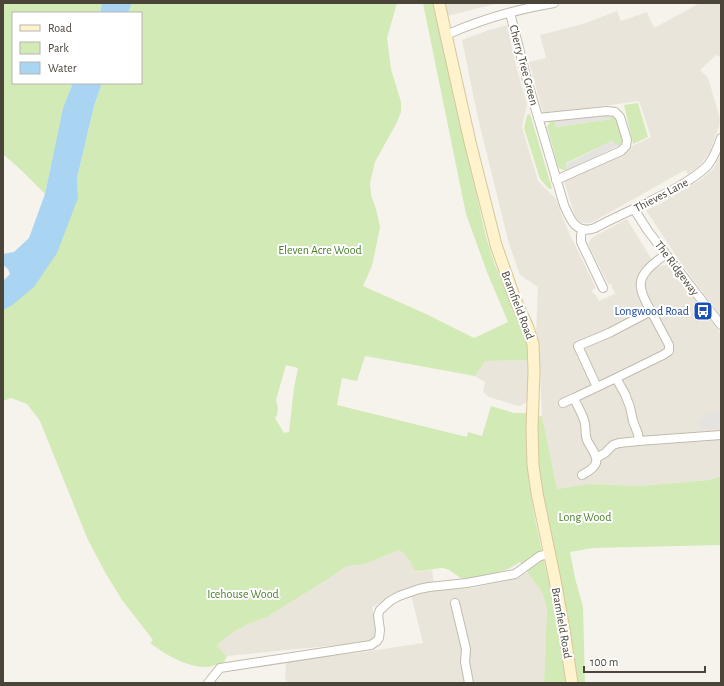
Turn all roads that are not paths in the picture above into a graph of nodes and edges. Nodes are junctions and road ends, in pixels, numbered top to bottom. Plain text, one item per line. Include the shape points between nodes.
1 (439, 3) edge
2 (554, 3) edge
3 (510, 12) junction
4 (446, 36) junction
5 (538, 118) junction
6 (721, 138) edge
7 (556, 180) junction
8 (634, 209) junction
9 (583, 230) junction
10 (666, 254) junction
11 (603, 288) dead end
12 (651, 311) junction
13 (721, 326) edge
14 (616, 378) junction
15 (597, 387) junction
16 (574, 398) junction
17 (563, 403) dead end
18 (721, 435) edge
19 (639, 440) junction
20 (596, 458) junction
21 (582, 475) dead end
22 (549, 554) junction
23 (455, 603) dead end
24 (208, 683) edge
25 (469, 683) edge
26 (572, 683) edge

1 - 4 street, Bramfield Road
2 - 3 street
3 - 4 street via 476,22
3 - 5 street, Cherry Tree Green
4 - 22 street, Bramfield Road via 496,245 533,344 533,465
5 - 7 street, Cherry Tree Green
5 - 7 street, Cherry Tree Green via 615,112 620,117 627,140 621,151
6 - 8 street, Thieves Lane via 707,167 669,193
7 - 9 street, Cherry Tree Green via 569,218 575,226
8 - 9 street, Thieves Lane via 594,228
8 - 10 street, The Ridgeway
9 - 11 street via 581,242
10 - 12 street via 651,266 640,282 642,294
10 - 13 street, The Ridgeway
12 - 14 street via 669,345 669,351
12 - 15 street via 578,346
14 - 15 street
14 - 19 street via 627,400
15 - 16 street
16 - 17 street
16 - 20 street via 584,419 585,433
18 - 19 street
19 - 20 street via 613,445
20 - 21 street via 594,468
22 - 24 street via 540,556 515,574 428,587 399,596 380,610 379,638 371,645 220,668
22 - 26 street, Bramfield Road
23 - 25 street via 466,649 465,662

